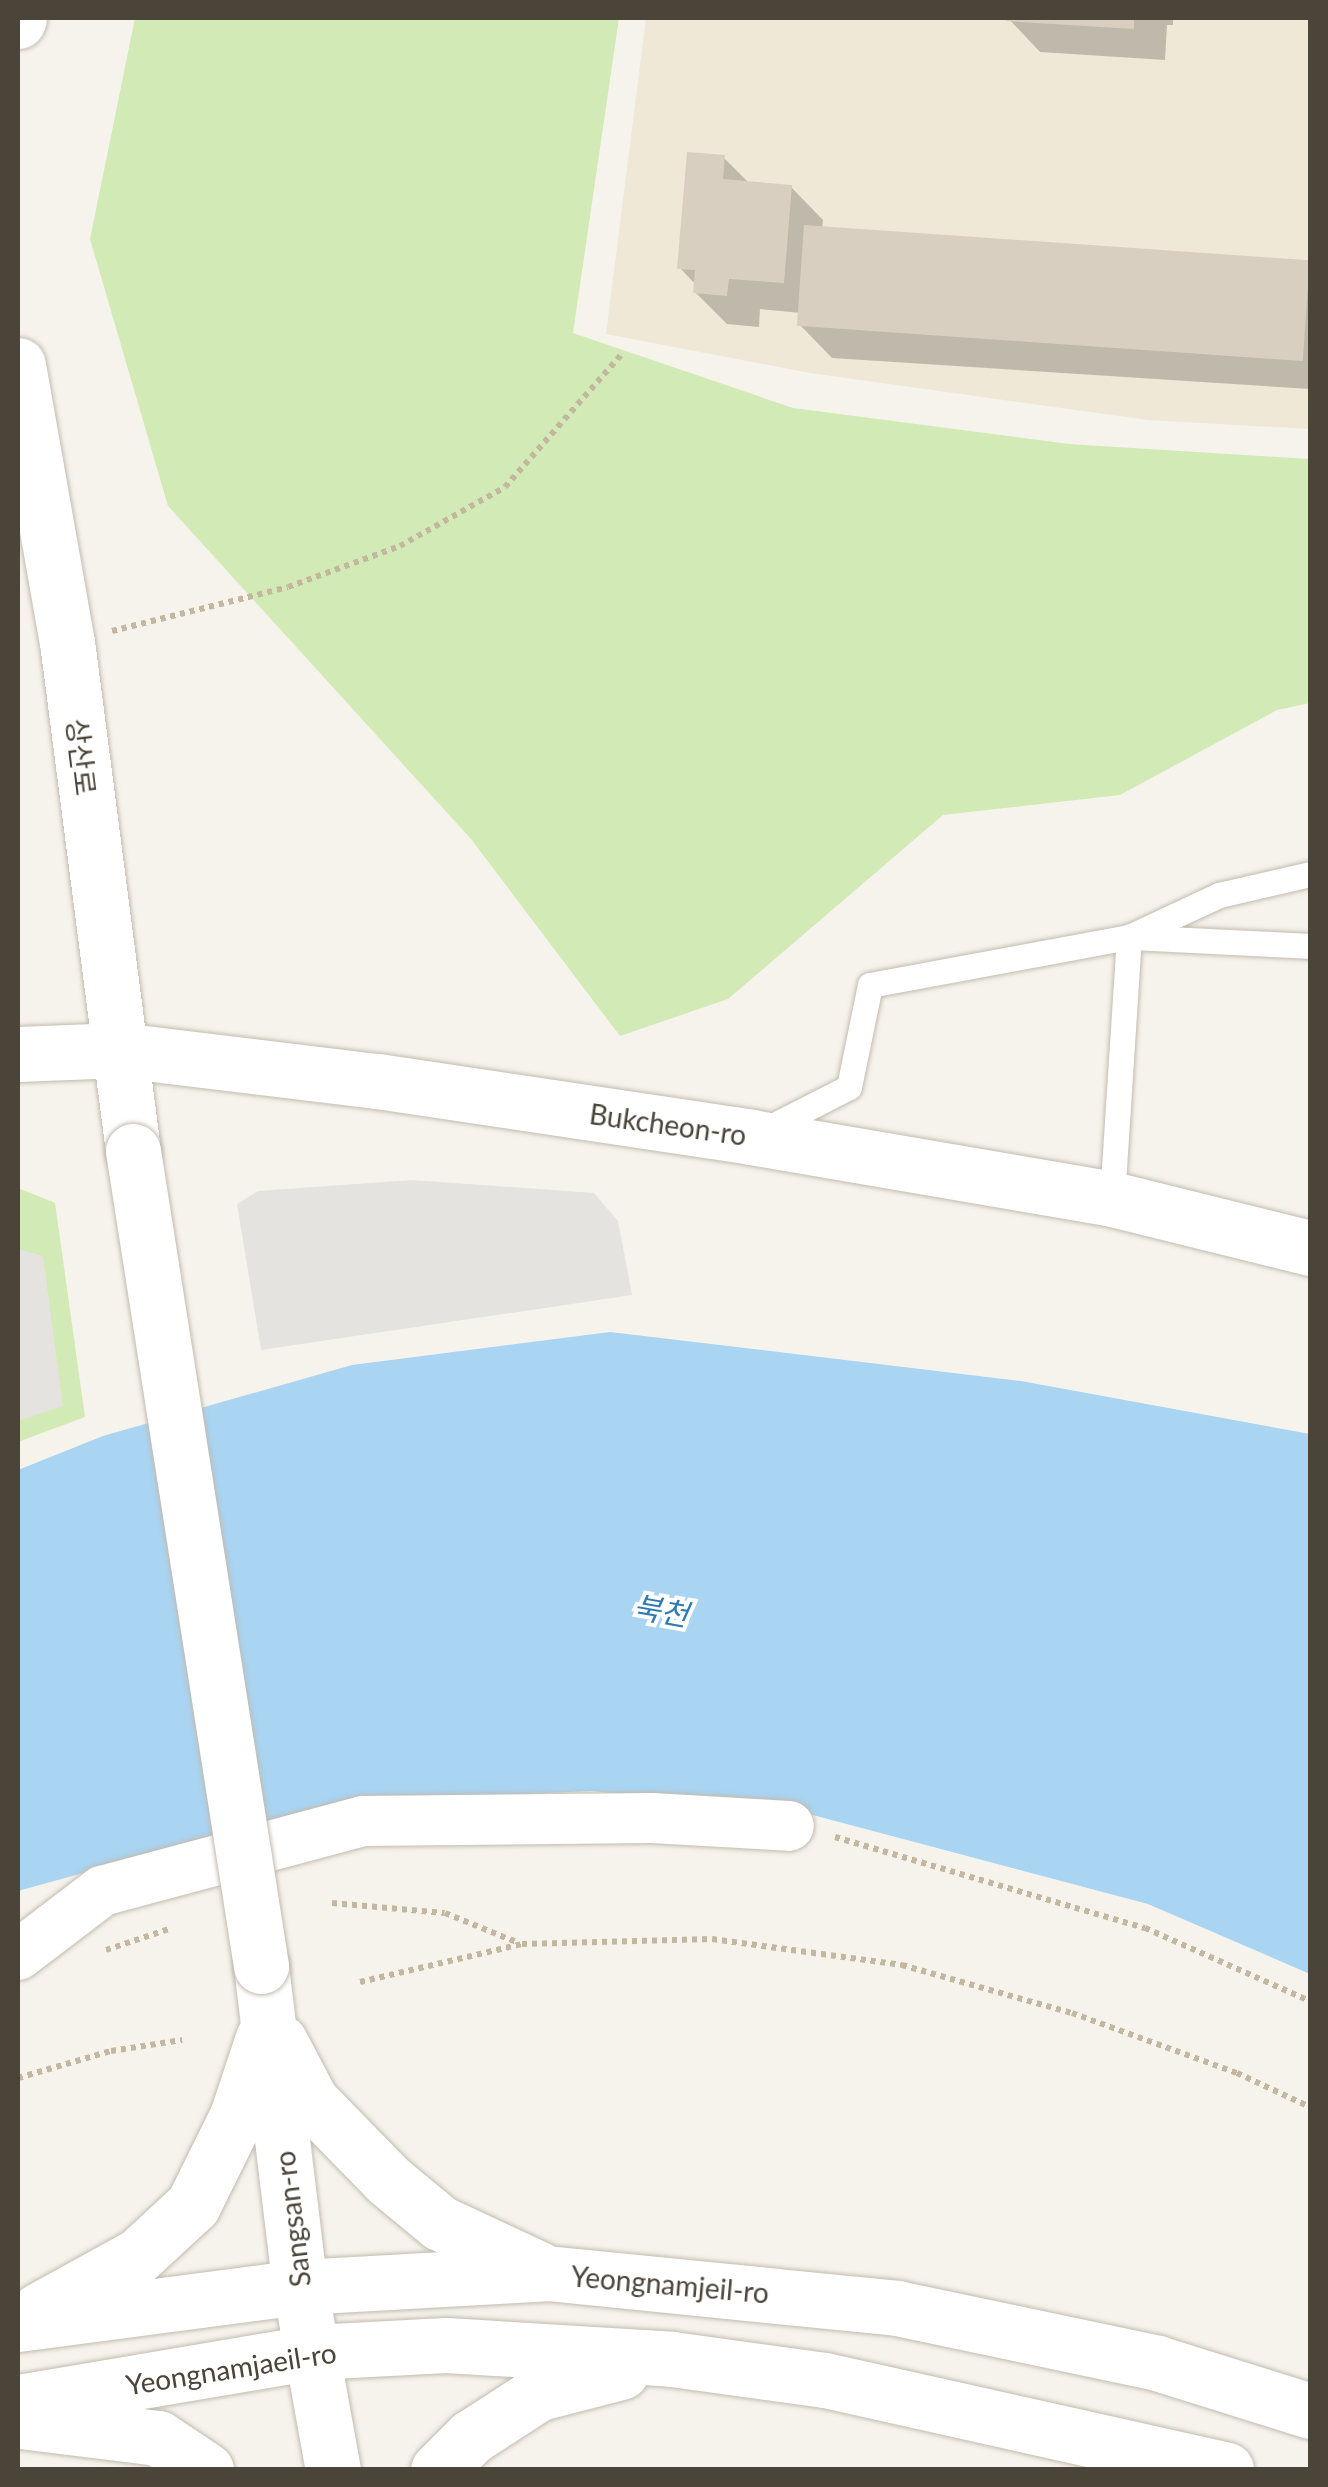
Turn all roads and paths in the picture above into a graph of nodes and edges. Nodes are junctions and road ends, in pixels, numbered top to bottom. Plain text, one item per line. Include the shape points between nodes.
1 (620, 356) dead end
2 (18, 364) edge
3 (67, 642) junction
4 (1310, 874) edge
5 (1129, 937) junction
6 (1310, 946) edge
7 (120, 1050) junction
8 (18, 1054) edge
9 (751, 1136) junction
10 (1112, 1199) junction
11 (1310, 1248) edge
12 (789, 1826) joint
13 (332, 1903) dead end
14 (522, 1944) junction
15 (18, 1955) edge
16 (261, 1966) joint
17 (360, 1982) dead end
18 (1310, 2001) edge
19 (269, 2021) junction
20 (182, 2040) dead end
21 (18, 2078) edge
22 (1310, 2107) edge
23 (547, 2273) junction
24 (300, 2287) junction
25 (18, 2323) edge
26 (312, 2352) junction
27 (672, 2359) junction
28 (18, 2402) edge
29 (1310, 2411) edge
30 (18, 2421) edge
31 (206, 2470) edge
32 (333, 2470) edge
33 (438, 2470) edge
34 (1226, 2470) edge

1 - 3 path via 505,487 400,546 288,587
2 - 3 street, 상산로
3 - 7 street, 상산로
4 - 5 lane via 1219,896
5 - 6 lane
5 - 9 lane via 870,986 849,1087
5 - 10 lane
7 - 8 street, Bukcheon-ro
7 - 9 street, Bukcheon-ro
7 - 16 street, 상산로, bridge
9 - 10 street, Bukcheon-ro
10 - 11 street, Bukcheon-ro
12 - 15 street via 652,1818 363,1822 102,1891
12 - 18 path via 1146,1928
13 - 14 path via 445,1913
14 - 17 path
14 - 22 path via 712,1939 902,1965 1072,2012 1237,2072
16 - 19 street, Sangsan-ro
19 - 23 street via 311,2101 388,2180 440,2223
19 - 24 street, Sangsan-ro
19 - 25 street via 237,2116 192,2204 140,2256
20 - 21 path via 111,2051
23 - 24 street, Yeongnamjeil-ro
23 - 29 street, Yeongnamjeil-ro via 897,2308 1156,2363
24 - 25 street, Yeongnamjeil-ro
24 - 26 street, Sangsan-ro
26 - 27 street, Yeongnamjaeil-ro via 446,2345
26 - 28 street, Yeongnamjaeil-ro
26 - 32 street, Sangsan-ro
27 - 33 street via 539,2393 471,2437
27 - 34 street, Yeongnamjaeil-ro via 825,2380
30 - 31 street via 158,2438

